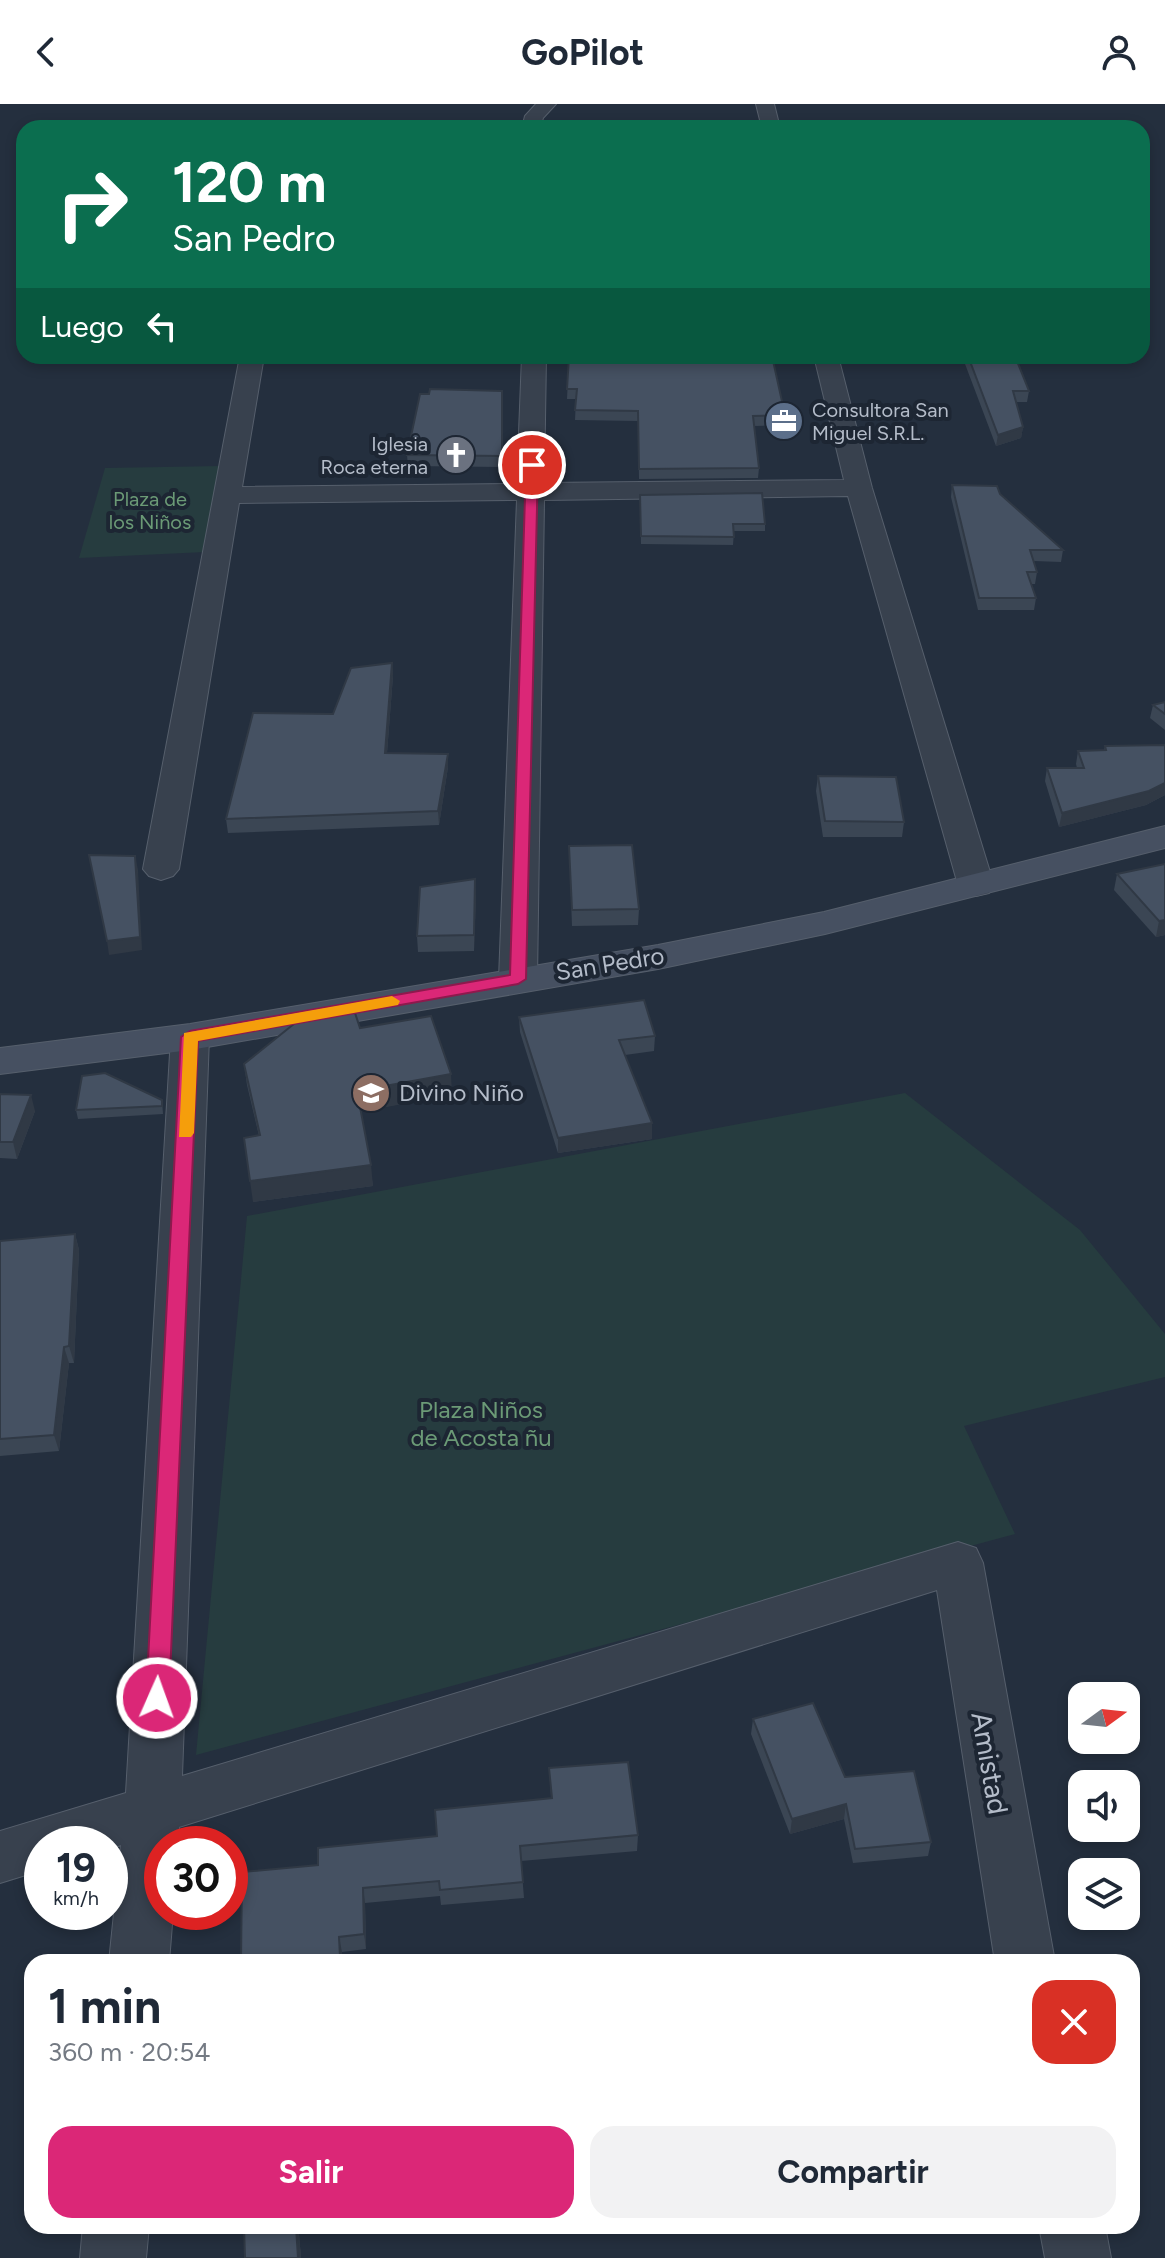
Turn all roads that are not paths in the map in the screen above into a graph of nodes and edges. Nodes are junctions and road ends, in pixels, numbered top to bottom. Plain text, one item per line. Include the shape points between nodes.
1 (547, 104) edge
2 (533, 120) edge
3 (251, 364) edge
4 (534, 364) edge
5 (828, 364) edge
6 (859, 488) junction
7 (531, 492) junction
8 (228, 495) junction
9 (1165, 837) edge
10 (161, 869) dead end
11 (976, 885) junction
12 (518, 979) junction
13 (190, 1037) junction
14 (0, 1061) edge
15 (153, 1809) junction
16 (0, 1857) edge
17 (140, 1954) edge
18 (1024, 1954) edge
19 (115, 2234) edge
20 (1074, 2234) edge
21 (113, 2258) edge
22 (1078, 2258) edge

1 - 2 street
3 - 8 street
4 - 7 street
5 - 6 street
6 - 7 street
6 - 11 street
7 - 8 street
7 - 12 street
8 - 10 street
9 - 11 main road, San Pedro
11 - 12 main road, San Pedro via 825,923
12 - 13 main road, San Pedro
13 - 14 main road, San Pedro
13 - 15 street
15 - 16 street
15 - 17 street
15 - 18 street, Amistad via 958,1563
19 - 21 street
20 - 22 street

